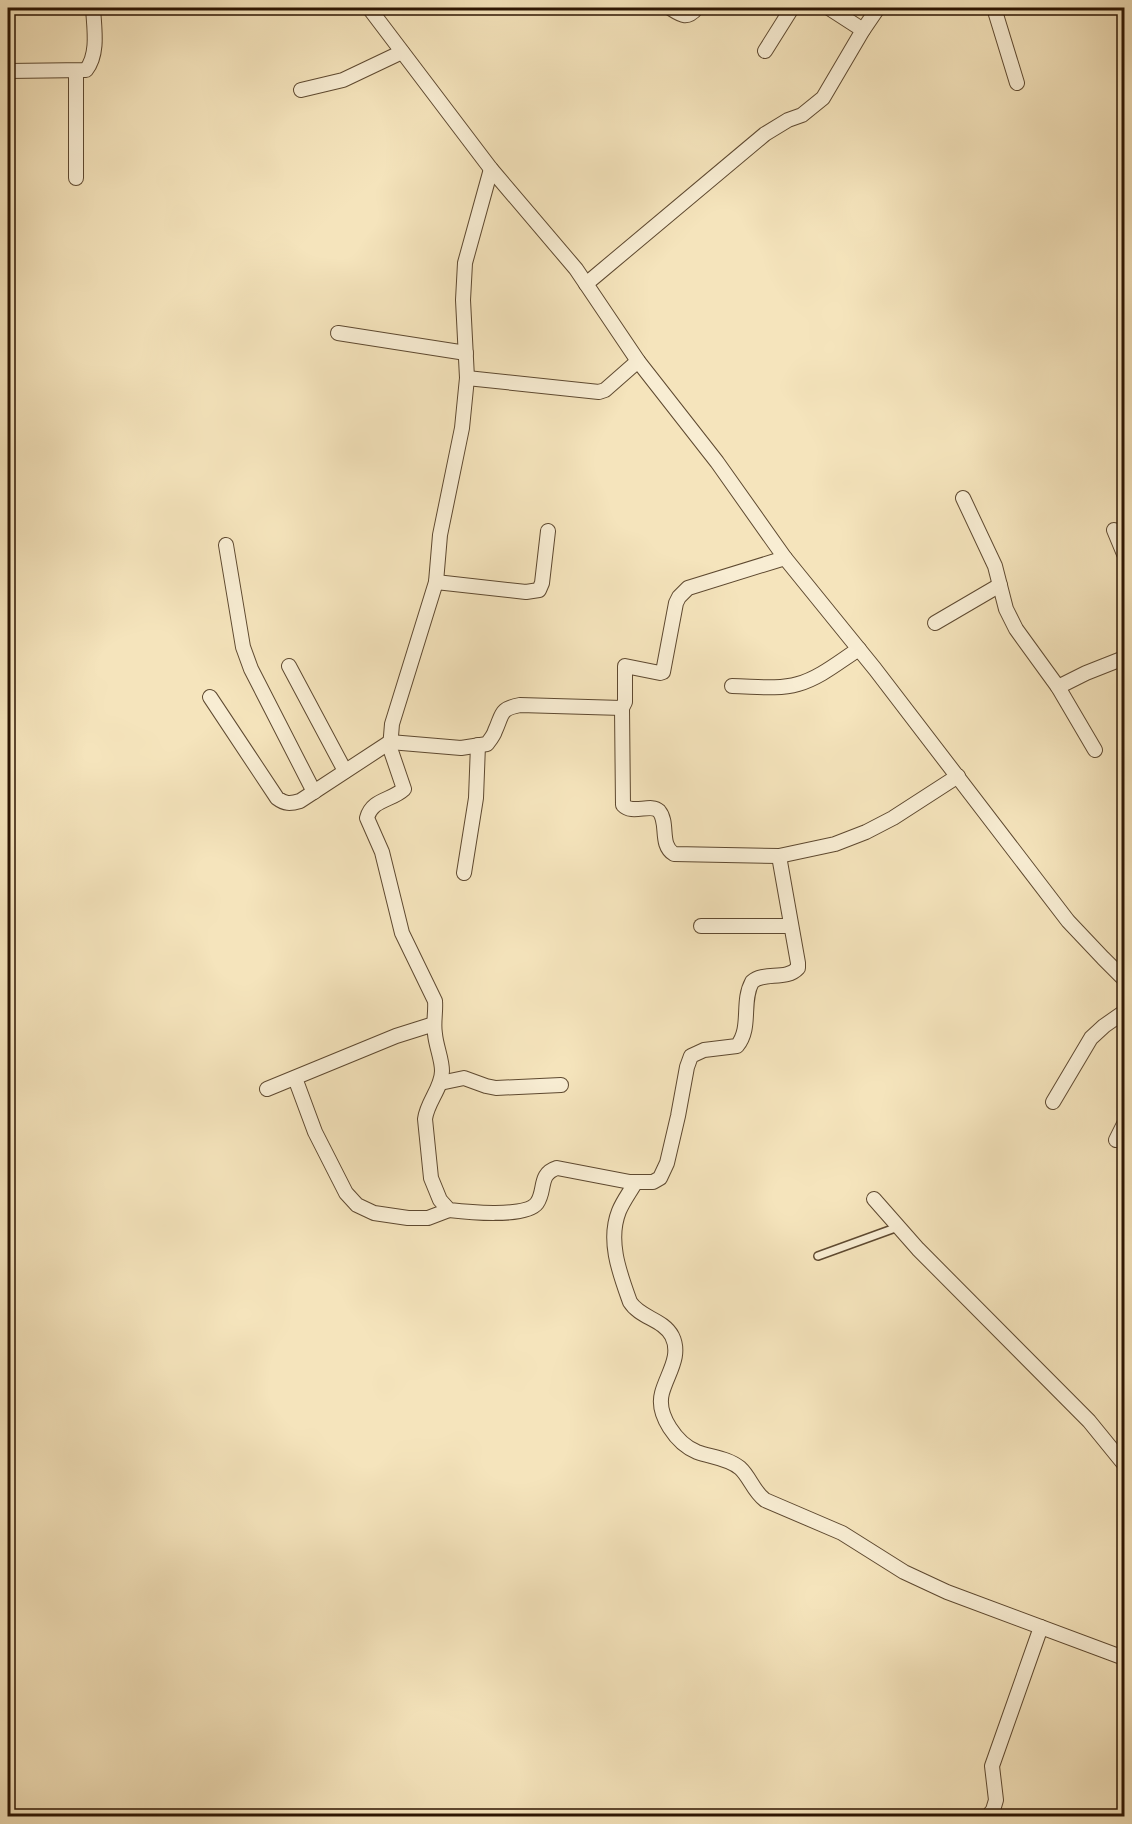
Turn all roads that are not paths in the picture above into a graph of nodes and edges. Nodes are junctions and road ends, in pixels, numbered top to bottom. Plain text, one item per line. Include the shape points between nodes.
1 (93, 8) edge
2 (369, 8) edge
3 (670, 8) edge
4 (697, 8) edge
5 (792, 8) edge
6 (829, 8) edge
7 (879, 8) edge
8 (994, 8) edge
9 (863, 30) junction
10 (765, 51) dead end
11 (402, 52) junction
12 (8, 71) edge
13 (76, 71) junction
14 (1017, 83) dead end
15 (301, 90) dead end
16 (491, 169) junction
17 (76, 178) dead end
18 (586, 284) junction
19 (338, 333) dead end
20 (466, 353) junction
21 (638, 361) junction
22 (467, 378) junction
23 (963, 498) dead end
24 (1113, 530) dead end
25 (548, 531) dead end
26 (226, 545) dead end
27 (1125, 554) edge
28 (785, 558) junction
29 (436, 582) junction
30 (1000, 585) junction
31 (935, 623) dead end
32 (859, 650) junction
33 (1125, 658) edge
34 (289, 666) dead end
35 (732, 686) dead end
36 (1058, 687) junction
37 (210, 697) dead end
38 (622, 708) junction
39 (390, 742) junction
40 (478, 745) junction
41 (1095, 750) dead end
42 (345, 771) junction
43 (958, 776) junction
44 (314, 792) junction
45 (779, 856) junction
46 (464, 873) dead end
47 (700, 926) dead end
48 (791, 926) junction
49 (1125, 979) edge
50 (1125, 1012) edge
51 (434, 1024) junction
52 (295, 1078) junction
53 (440, 1083) junction
54 (561, 1085) dead end
55 (267, 1089) dead end
56 (1053, 1102) dead end
57 (1125, 1124) edge
58 (1116, 1140) dead end
59 (635, 1183) junction
60 (874, 1199) dead end
61 (449, 1210) junction
62 (898, 1227) junction
63 (818, 1256) dead end
64 (1125, 1464) edge
65 (1041, 1627) junction
66 (1125, 1658) edge
67 (988, 1816) edge

1 - 13 street via 92,60 86,70
2 - 11 street
3 - 4 street via 686,16
5 - 10 street
6 - 9 street
7 - 9 street
8 - 14 street
9 - 18 street via 823,98 765,134
11 - 15 street via 343,80
11 - 16 street
12 - 13 street
13 - 17 street
16 - 18 street
16 - 20 street via 465,263
18 - 21 street
19 - 20 street
20 - 22 street
21 - 22 street via 602,392 594,393
21 - 28 street
22 - 29 street via 462,428 440,535
23 - 30 street
24 - 27 street
25 - 29 street via 539,590 526,592
26 - 44 street via 241,635 251,669
28 - 32 street
28 - 38 street via 688,588 681,594 663,672 625,666 626,702
29 - 39 street via 396,710
30 - 31 street
30 - 36 street via 1016,629
32 - 35 street via 797,684
32 - 43 street
33 - 36 street
34 - 42 street
36 - 41 street
37 - 44 street via 277,798 291,804
38 - 40 street via 507,708 487,744
38 - 45 street via 623,805 628,809 659,811 667,848 672,853
39 - 40 street
39 - 42 street
39 - 51 street via 404,789 376,803 367,818 382,852 402,933 435,1001
40 - 46 street via 476,798
42 - 44 street
43 - 45 street via 866,832 835,844
43 - 49 street via 1068,921
45 - 48 street
47 - 48 street
48 - 59 street via 798,968 752,982 747,993 743,1037 737,1046 704,1050 691,1056 664,1171 653,1182
50 - 56 street via 1091,1038
51 - 52 street
51 - 53 street via 442,1071
52 - 55 street
52 - 61 street via 315,1132 346,1193 357,1205 374,1213 408,1218 428,1218
53 - 54 street via 464,1078 496,1088
53 - 61 street via 425,1119 431,1178
57 - 58 street
59 - 61 street via 557,1168 546,1175 537,1203 529,1209 501,1213
59 - 65 street via 616,1220 617,1260 634,1308 664,1326 673,1339 675,1356 661,1402 665,1418 679,1439 695,1451 738,1466 765,1500 842,1533 897,1568 946,1592
60 - 62 street
62 - 63 lane
62 - 64 street via 1089,1421
65 - 66 street
65 - 67 street via 993,1766 996,1800

